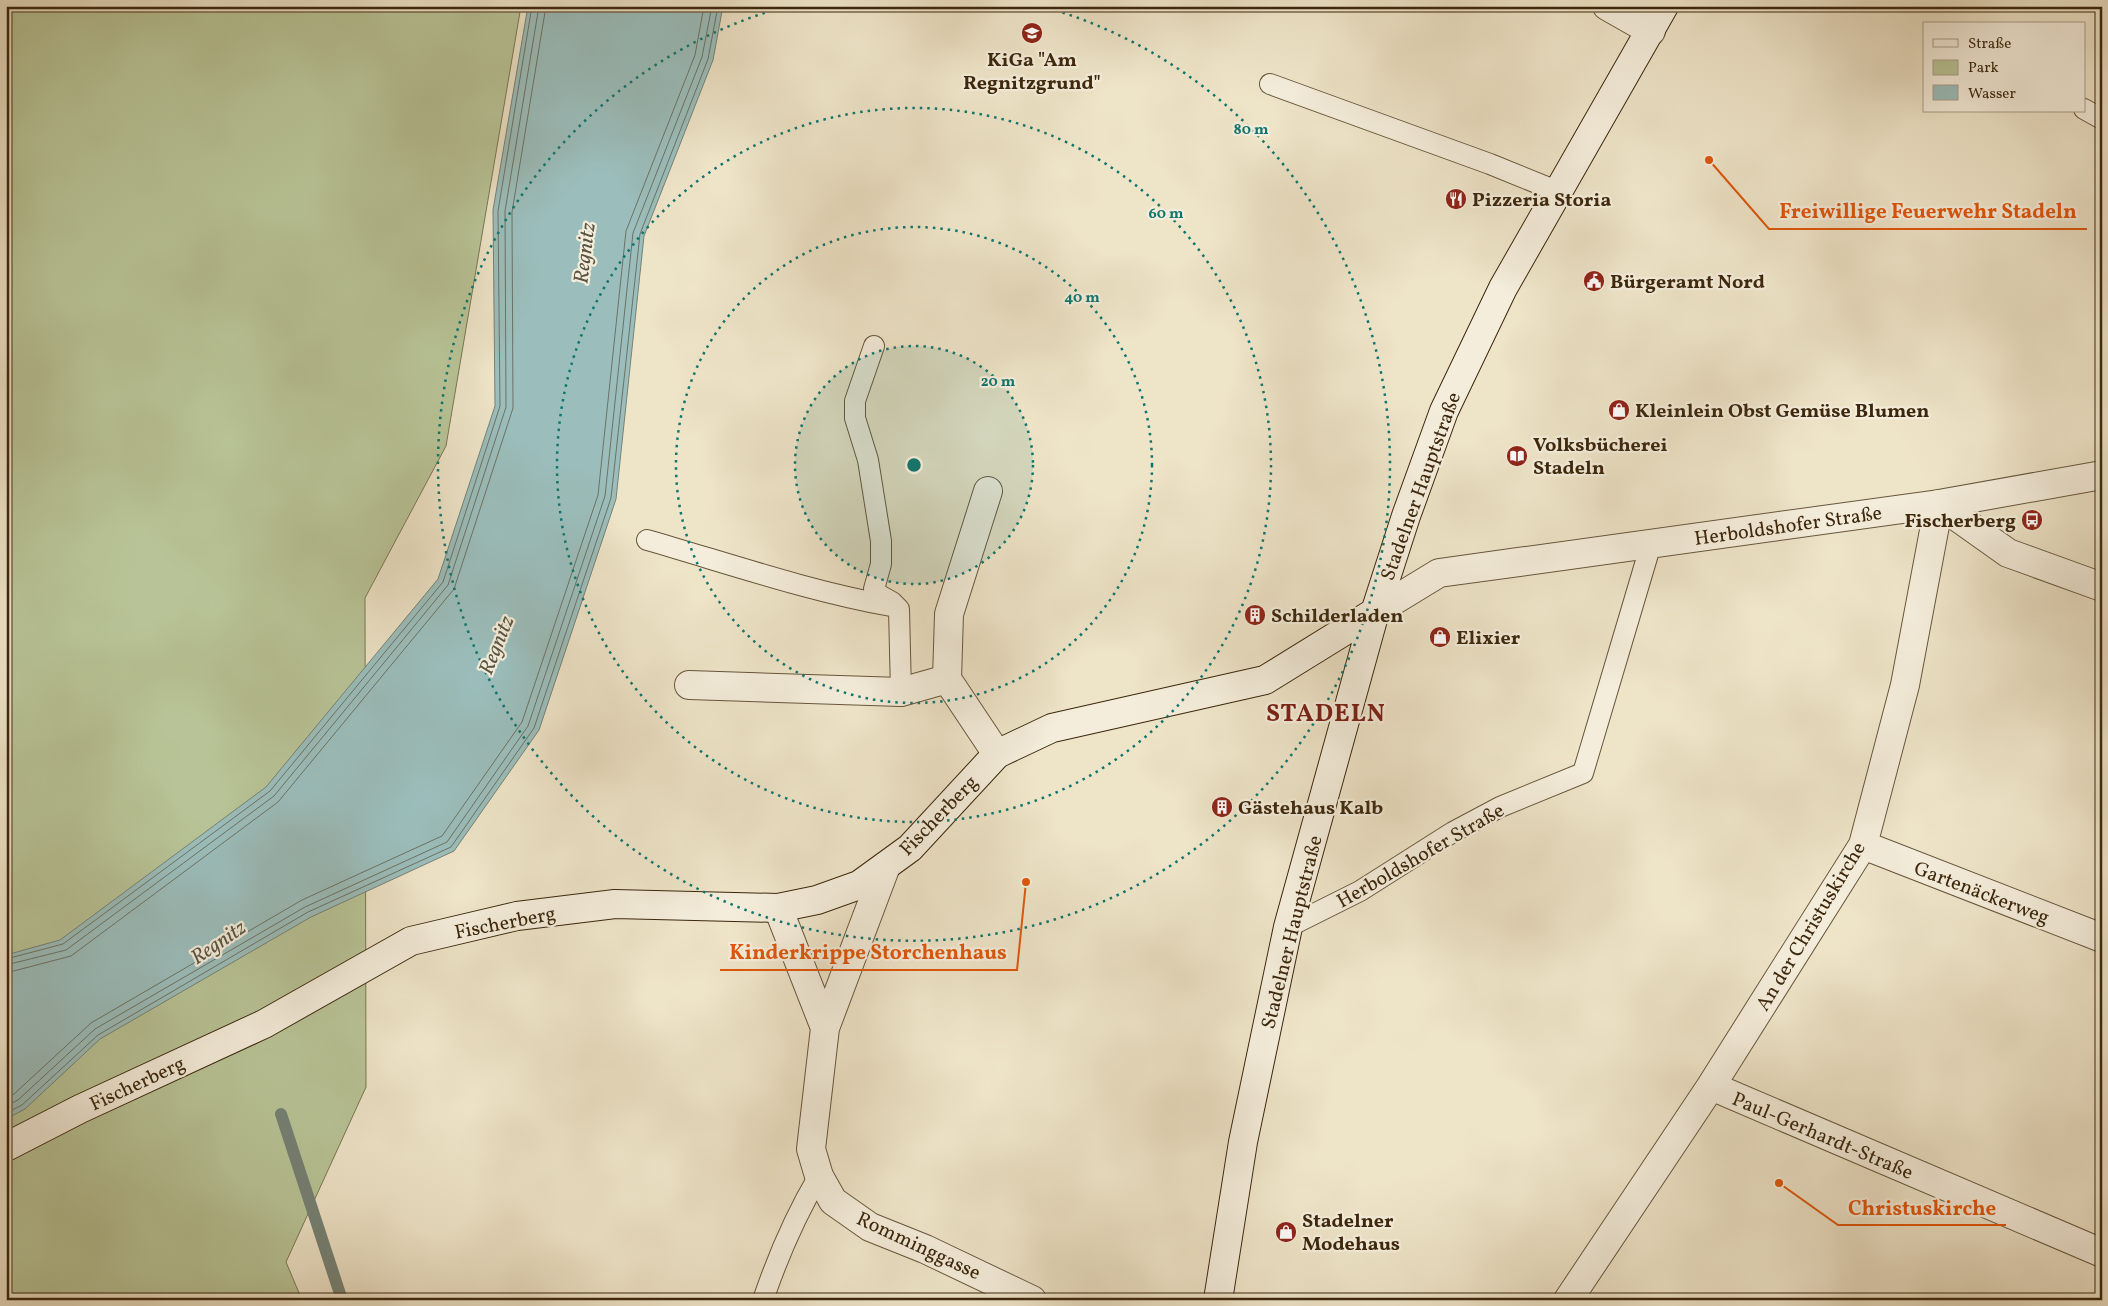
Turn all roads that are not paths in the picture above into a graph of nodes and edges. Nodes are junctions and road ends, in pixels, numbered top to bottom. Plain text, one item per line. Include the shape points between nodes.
1 (1607, 6) edge
2 (1664, 6) edge
3 (1651, 31) junction
4 (1270, 84) dead end
5 (2086, 110) edge
6 (2102, 119) edge
7 (1559, 192) junction
8 (874, 346) dead end
9 (2102, 475) edge
10 (988, 491) dead end
11 (1939, 504) junction
12 (647, 540) dead end
13 (1651, 544) junction
14 (2102, 587) edge
15 (898, 608) junction
16 (1375, 612) junction
17 (947, 679) junction
18 (689, 685) dead end
19 (901, 692) junction
20 (997, 754) junction
21 (1863, 845) junction
22 (886, 866) junction
23 (778, 908) junction
24 (1288, 927) junction
25 (2102, 938) edge
26 (825, 1028) junction
27 (1711, 1086) junction
28 (6, 1147) edge
29 (818, 1176) junction
30 (2102, 1253) edge
31 (763, 1300) edge
32 (1032, 1300) edge
33 (1218, 1300) edge
34 (1568, 1300) edge

1 - 3 street
2 - 3 street, Stadelner Hauptstraße
3 - 7 street, Stadelner Hauptstraße
4 - 7 lane
5 - 6 lane
7 - 16 street, Stadelner Hauptstraße via 1504,288 1444,411
8 - 15 lane via 855,401 855,418 868,460 881,541 881,564 874,589
9 - 11 street, Herboldshofer Straße
10 - 17 street via 948,614
11 - 13 street, Herboldshofer Straße
11 - 14 street via 2008,554
11 - 21 street, An der Christuskirche via 1906,685
12 - 15 lane via 785,581
13 - 16 street, Herboldshofer Straße via 1439,573
13 - 24 lane, Herboldshofer Straße via 1583,773 1453,832 1360,891
15 - 19 lane
16 - 20 street, Fischerberg via 1265,680 1052,728
16 - 24 street, Stadelner Hauptstraße
17 - 19 street
17 - 20 street
18 - 19 street
20 - 22 street, Fischerberg via 910,848
21 - 25 street, Gartenäckerweg
21 - 27 street, An der Christuskirche
22 - 23 street, Fischerberg via 859,885 817,900
22 - 26 street, Romminggasse
23 - 26 street, Romminggasse
23 - 28 street, Fischerberg via 615,904 517,916 411,941 264,1024
24 - 33 street, Stadelner Hauptstraße via 1243,1142
26 - 29 street, Romminggasse via 810,1149
27 - 30 street, Paul-Gerhardt-Straße
27 - 34 street, An der Christuskirche
29 - 31 lane via 780,1252
29 - 32 street, Romminggasse via 833,1201 870,1227 925,1249

